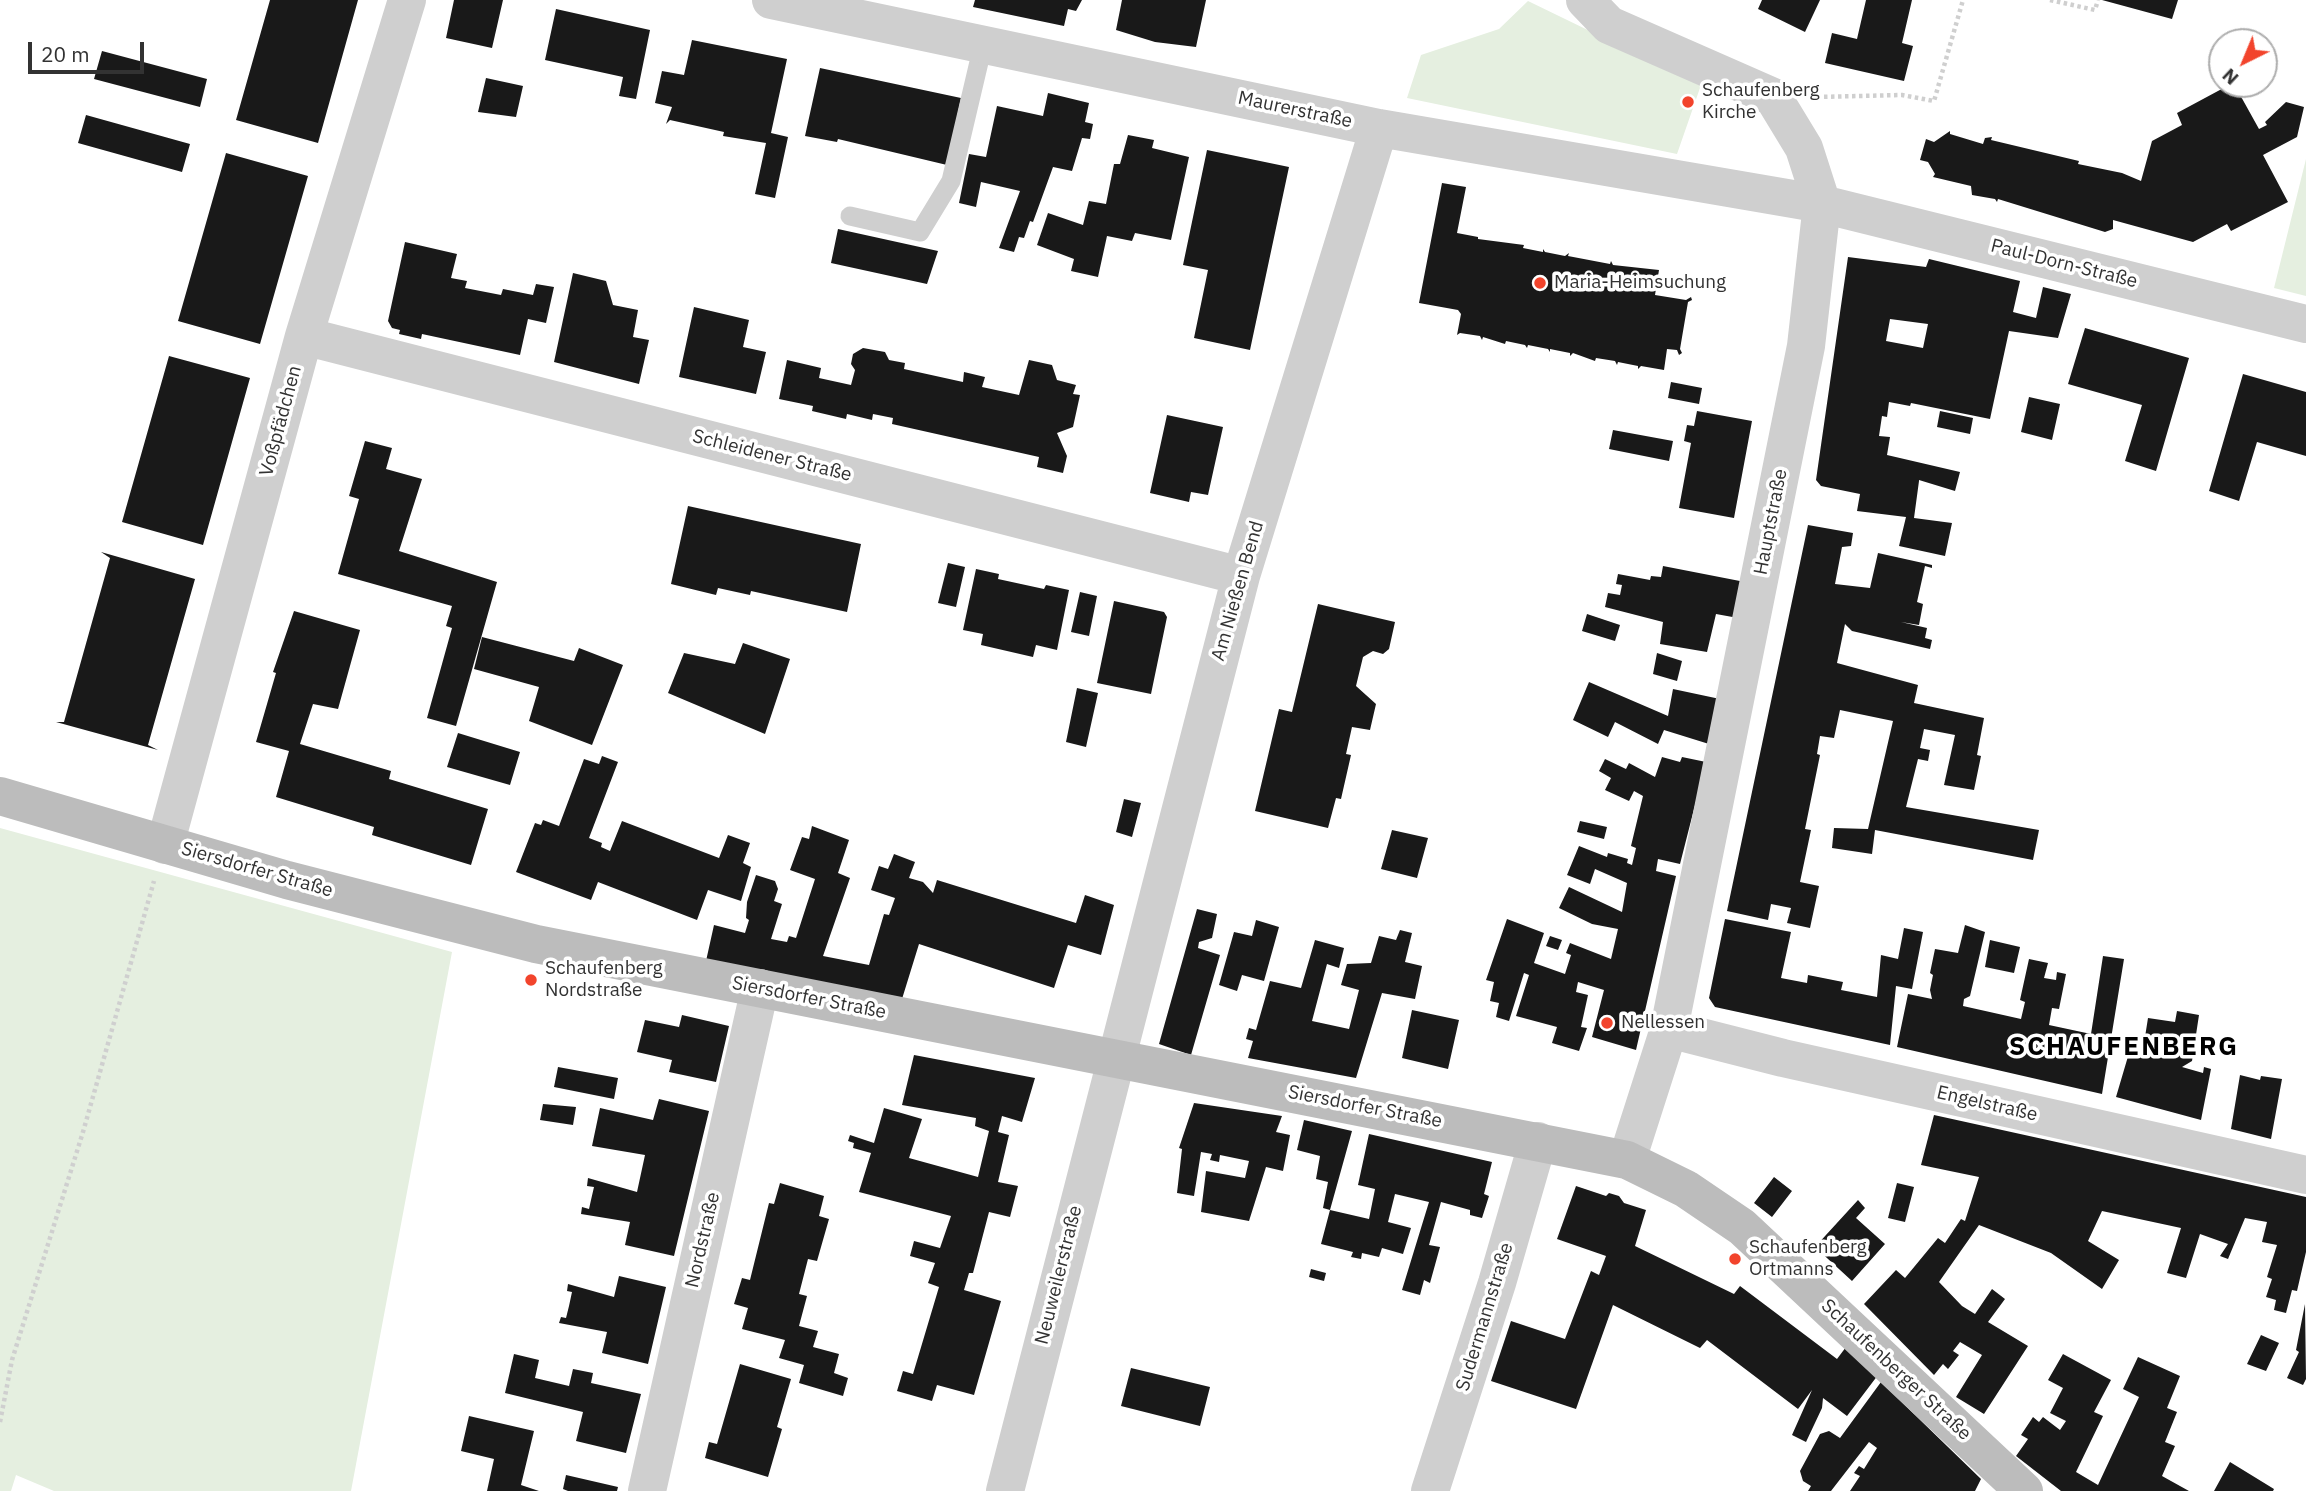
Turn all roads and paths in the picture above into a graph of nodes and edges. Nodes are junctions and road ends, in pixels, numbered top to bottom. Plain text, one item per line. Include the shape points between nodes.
1 (407, 0) edge
2 (771, 0) edge
3 (1585, 0) edge
4 (1963, 0) edge
5 (2050, 0) edge
6 (2098, 0) edge
7 (983, 45) junction
8 (1773, 97) junction
9 (1379, 128) junction
10 (1822, 204) junction
11 (850, 216) dead end
12 (2306, 324) edge
13 (304, 336) junction
14 (1241, 576) junction
15 (0, 796) edge
16 (165, 845) junction
17 (760, 988) junction
18 (1669, 1029) junction
19 (1114, 1058) junction
20 (1538, 1141) junction
21 (1627, 1160) junction
22 (2306, 1175) edge
23 (0, 1422) edge
24 (647, 1491) edge
25 (1005, 1491) edge
26 (1430, 1491) edge
27 (2024, 1491) edge

1 - 13 street, Voßpfädchen
2 - 7 street, Maurerstraße
3 - 8 street via 1609,25
4 - 8 path via 1934,101 1902,96
5 - 6 path via 2095,10
7 - 9 street, Maurerstraße
7 - 11 lane via 951,181 920,232
8 - 10 street, Hauptstraße via 1804,148
9 - 10 street, Maurerstraße
9 - 14 street, Am Nießen Bend
10 - 12 street, Paul-Dorn-Straße
10 - 18 street, Hauptstraße via 1806,346
13 - 14 street, Schleidener Straße
13 - 16 street, Voßpfädchen
14 - 19 street, Am Nießen Bend
15 - 16 street, Siersdorfer Straße
16 - 17 street, Siersdorfer Straße via 536,944
16 - 23 path via 12,1360
17 - 19 street, Siersdorfer Straße
17 - 24 street, Nordstraße
18 - 21 street, Hauptstraße
18 - 22 street, Engelstraße
19 - 20 street, Siersdorfer Straße
19 - 25 street, Neuweilerstraße
20 - 21 street, Siersdorfer Straße
20 - 26 street, Sudermannstraße
21 - 27 street, Schaufenberger Straße via 1686,1189 1742,1227

